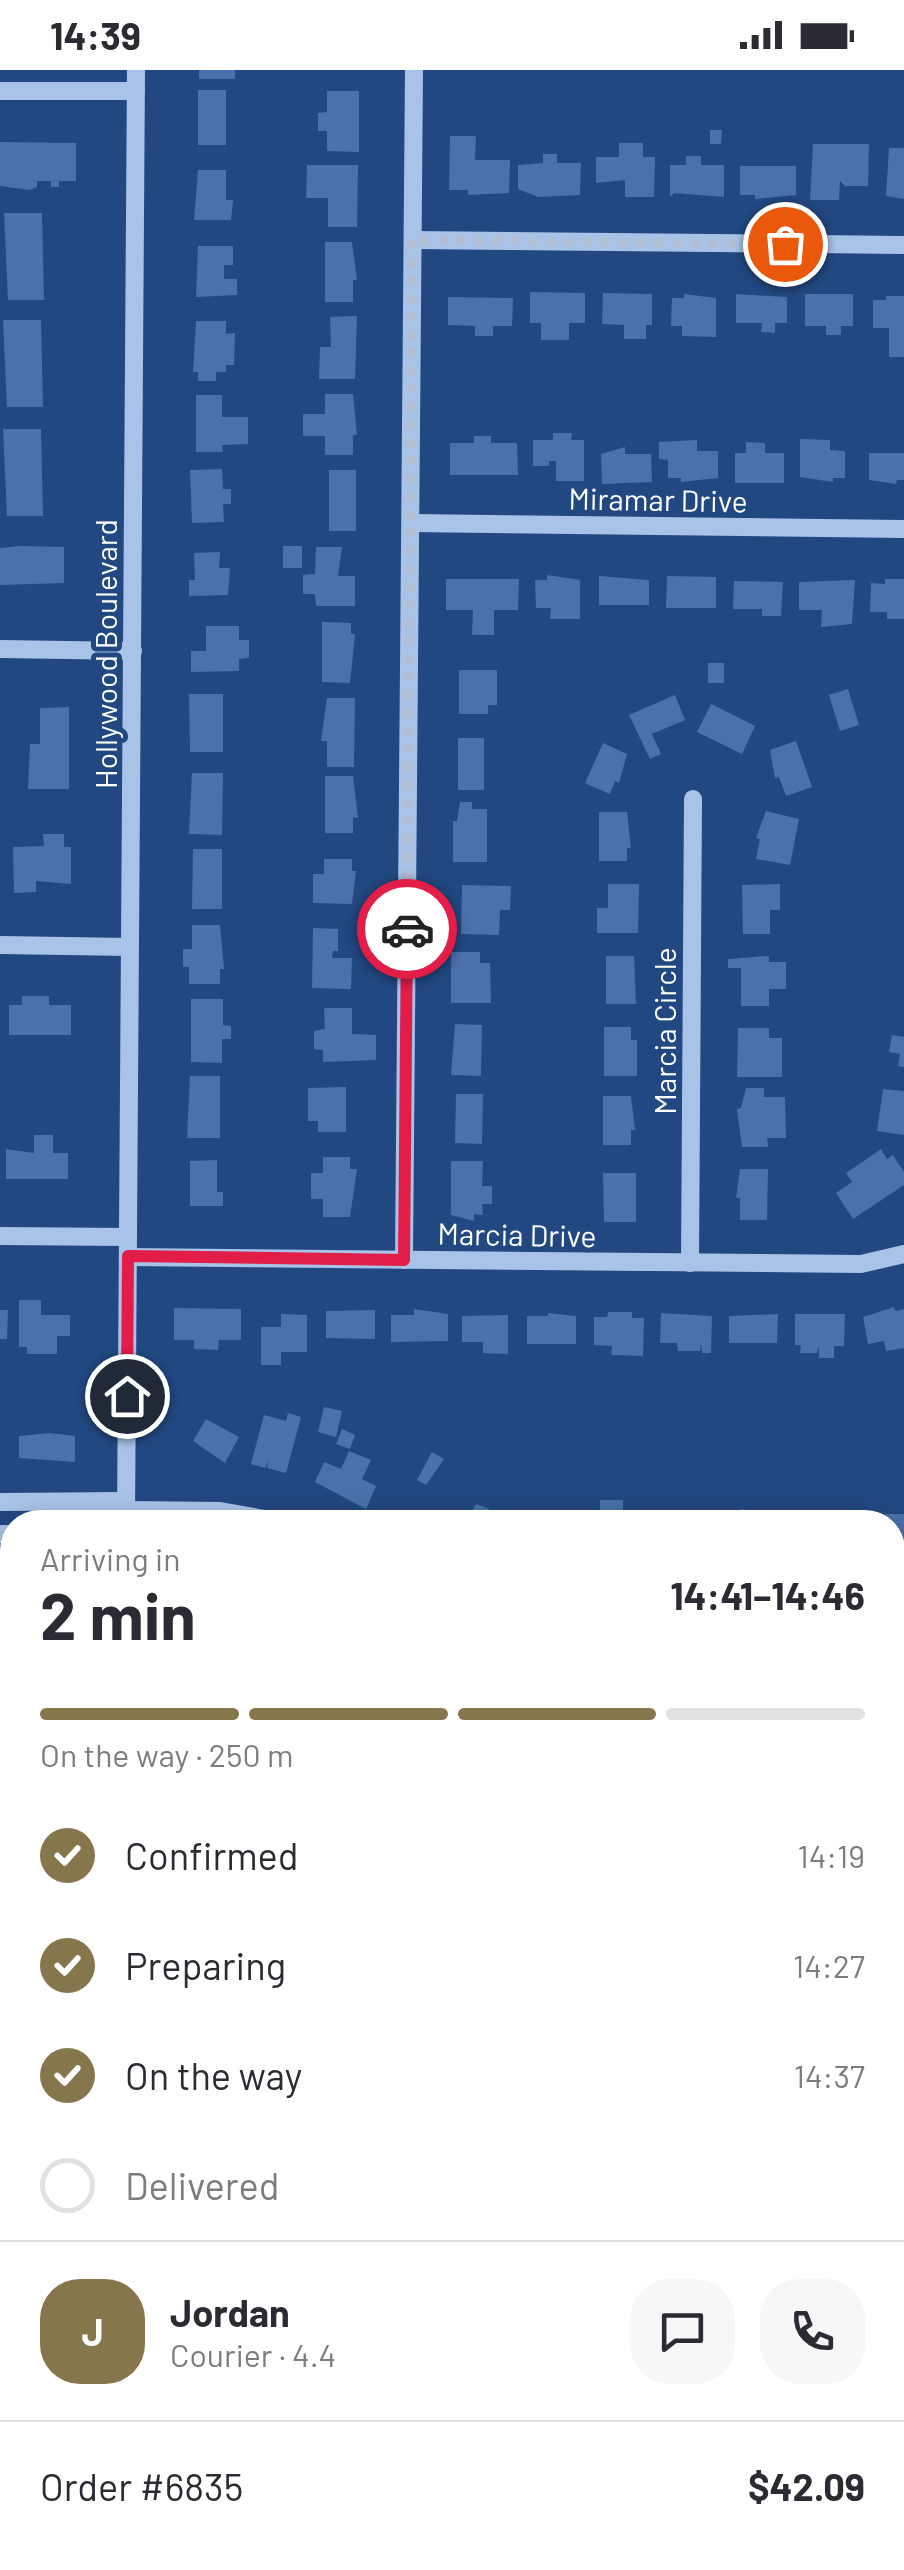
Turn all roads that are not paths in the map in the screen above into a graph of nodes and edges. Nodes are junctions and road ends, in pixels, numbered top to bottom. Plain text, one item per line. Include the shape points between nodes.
1 (136, 70) edge
2 (414, 70) edge
3 (0, 90) edge
4 (136, 91) junction
5 (412, 240) junction
6 (904, 245) edge
7 (411, 523) junction
8 (904, 529) edge
9 (0, 648) edge
10 (132, 651) junction
11 (693, 799) dead end
12 (0, 944) edge
13 (130, 946) junction
14 (0, 1236) edge
15 (128, 1247) junction
16 (904, 1254) edge
17 (404, 1260) junction
18 (690, 1263) junction
19 (0, 1502) edge
20 (112, 1510) edge
21 (126, 1510) edge

1 - 4 street, Hollywood Boulevard
2 - 5 street
3 - 4 street
4 - 10 street, Hollywood Boulevard
5 - 6 street
5 - 7 street
7 - 8 street, Miramar Drive
7 - 17 street
9 - 10 street
10 - 13 street, Hollywood Boulevard
11 - 18 street, Marcia Circle
12 - 13 street
13 - 15 street, Hollywood Boulevard
14 - 15 street, Marcia Drive
15 - 17 street, Marcia Drive
15 - 21 street, Hollywood Boulevard
16 - 18 street, Marcia Drive via 861,1264
17 - 18 street, Marcia Drive
19 - 20 street

